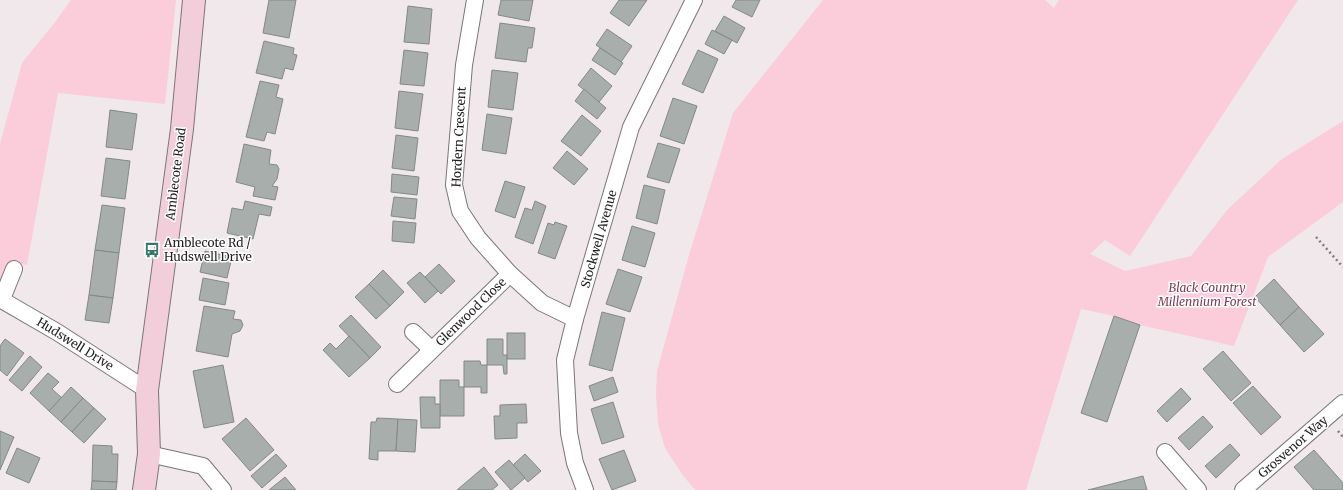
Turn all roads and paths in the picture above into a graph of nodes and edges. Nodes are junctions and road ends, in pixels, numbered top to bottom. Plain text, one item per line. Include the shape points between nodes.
1 (194, 0) edge
2 (475, 0) edge
3 (694, 0) edge
4 (1316, 237) dead end
5 (1343, 267) edge
6 (14, 269) dead end
7 (510, 274) junction
8 (1, 299) edge
9 (575, 319) junction
10 (413, 332) dead end
11 (431, 350) junction
12 (397, 384) dead end
13 (147, 390) junction
14 (1343, 403) edge
15 (1165, 452) dead end
16 (149, 454) junction
17 (144, 490) edge
18 (223, 490) edge
19 (585, 490) edge
20 (1198, 490) edge
21 (1243, 490) edge

1 - 13 street, Amblecote Road via 182,129
2 - 7 street, Hordern Crescent via 464,65 454,185 460,211 478,238
3 - 9 street, Stockwell Avenue via 631,127
4 - 5 path
6 - 8 street, Hudswell Drive
7 - 9 street, Hordern Crescent via 542,303
7 - 11 street, Glenwood Close
8 - 13 street, Hudswell Drive
9 - 19 street, Stockwell Avenue via 565,360 570,433 575,463
10 - 11 street, Glenwood Close
11 - 12 street, Glenwood Close
13 - 16 street, Amblecote Road
14 - 21 street, Grosvenor Way
15 - 20 street
16 - 17 street, Amblecote Road
16 - 18 street via 203,466

